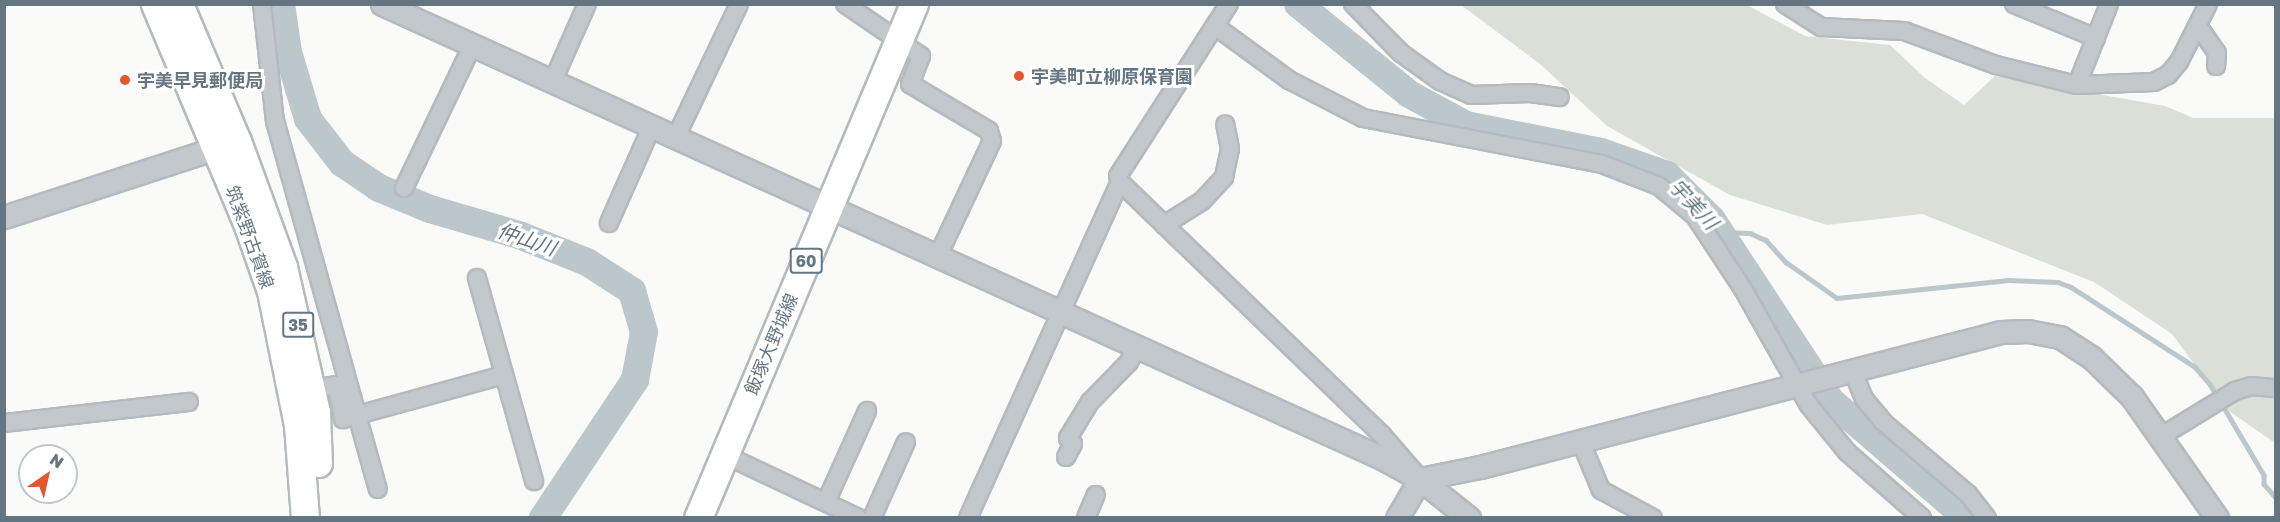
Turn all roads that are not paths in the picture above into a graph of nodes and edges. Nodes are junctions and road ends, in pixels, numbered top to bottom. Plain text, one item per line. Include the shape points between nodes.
1 (155, 4) edge
2 (179, 4) edge
3 (262, 4) edge
4 (382, 4) edge
5 (587, 4) edge
6 (739, 4) edge
7 (845, 4) edge
8 (914, 4) edge
9 (1229, 4) edge
10 (1353, 4) edge
11 (1785, 4) edge
12 (2014, 4) edge
13 (2109, 4) edge
14 (2208, 4) edge
15 (1215, 26) junction
16 (2198, 26) junction
17 (2096, 38) junction
18 (899, 40) junction
19 (472, 46) junction
20 (2216, 66) dead end
21 (552, 83) junction
22 (2077, 84) junction
23 (1560, 97) dead end
24 (1225, 124) dead end
25 (651, 128) junction
26 (675, 139) junction
27 (227, 144) junction
28 (1120, 182) junction
29 (404, 188) dead end
30 (827, 209) junction
31 (4, 217) edge
32 (609, 223) dead end
33 (1164, 225) junction
34 (938, 258) junction
35 (477, 278) dead end
36 (1060, 313) junction
37 (1136, 347) junction
38 (1849, 370) junction
39 (504, 375) junction
40 (1797, 383) junction
41 (2276, 388) edge
42 (312, 389) junction
43 (189, 402) dead end
44 (867, 411) dead end
45 (360, 416) junction
46 (4, 423) edge
47 (2160, 437) junction
48 (1580, 440) junction
49 (906, 442) dead end
50 (725, 455) junction
51 (1066, 457) dead end
52 (1420, 479) junction
53 (534, 481) dead end
54 (378, 489) dead end
55 (1096, 495) dead end
56 (826, 502) junction
57 (305, 518) edge
58 (322, 518) edge
59 (698, 518) edge
60 (858, 518) edge
61 (872, 518) edge
62 (968, 518) edge
63 (1086, 518) edge
64 (1397, 518) edge
65 (1469, 518) edge
66 (1653, 518) edge
67 (1922, 518) edge
68 (1987, 518) edge
69 (2217, 518) edge

1 - 27 main road, 筑紫野古賀線 / 35
2 - 27 main road, 筑紫野古賀線 / 35
3 - 45 street via 275,121
4 - 19 street
5 - 21 street
6 - 26 street
7 - 18 street
8 - 18 main road, 飯塚大野城線 / 60
9 - 15 street
10 - 23 street via 1401,52 1440,81 1471,94
11 - 22 street via 1821,27 1904,31 1996,65
12 - 17 street
13 - 17 street
14 - 16 street
15 - 28 street via 1118,176
15 - 40 street via 1289,80 1356,116 1457,139 1602,164 1659,186 1695,216
16 - 20 street via 2217,53
16 - 22 street via 2168,75 2154,82
17 - 22 street
18 - 30 main road, 飯塚大野城線 / 60
18 - 34 street via 921,56 910,84 989,131 992,141
19 - 21 street
19 - 29 street
21 - 25 street
24 - 33 street via 1230,149 1224,177 1202,201
25 - 26 street
25 - 32 street
26 - 30 street
27 - 31 street
27 - 42 main road, 筑紫野古賀線 / 35 via 284,267
27 - 57 main road, 筑紫野古賀線 / 35 via 271,291 298,425
28 - 33 street
28 - 36 street
30 - 34 street
30 - 50 main road, 飯塚大野城線 / 60
33 - 52 street via 1382,435
34 - 36 street
35 - 39 street
36 - 37 street
36 - 62 street
37 - 51 street via 1129,362 1090,402 1068,438 1073,444
37 - 52 street via 1382,458
38 - 40 street
38 - 47 street via 2001,332 2028,331 2060,337 2091,357 2132,397
38 - 68 street via 1863,399 1883,422 1968,494
39 - 45 street
39 - 53 street
40 - 48 street
40 - 67 street via 1847,452
41 - 47 street via 2251,386 2235,391
42 - 45 street via 336,385 343,419
42 - 58 main road, 筑紫野古賀線 / 35
43 - 46 street
44 - 56 street
45 - 54 street
47 - 69 street
48 - 52 street
48 - 66 street via 1601,490
49 - 61 street
50 - 56 street
50 - 59 main road, 飯塚大野城線 / 60
52 - 64 street
52 - 65 street
55 - 63 street
56 - 60 street

